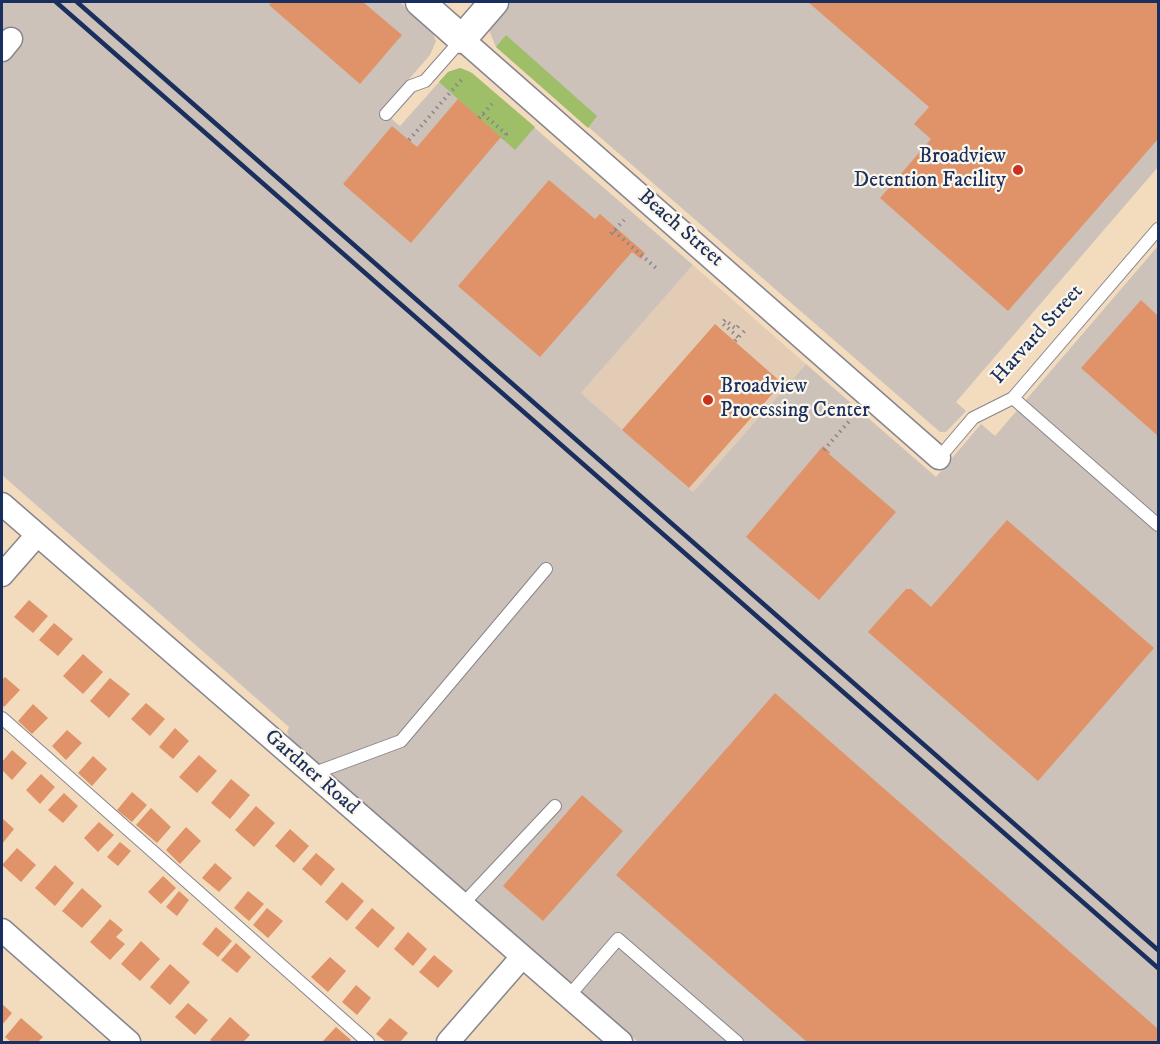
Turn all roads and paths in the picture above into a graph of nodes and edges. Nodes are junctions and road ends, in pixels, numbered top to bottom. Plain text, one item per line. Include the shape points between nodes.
1 (420, 2) edge
2 (494, 2) edge
3 (462, 39) junction
4 (462, 79) dead end
5 (492, 104) dead end
6 (386, 114) dead end
7 (503, 139) dead end
8 (409, 140) dead end
9 (624, 220) dead end
10 (1158, 229) edge
11 (657, 269) dead end
12 (741, 322) dead end
13 (747, 328) dead end
14 (1013, 398) junction
15 (851, 419) dead end
16 (824, 450) dead end
17 (939, 458) joint
18 (2, 504) edge
19 (1158, 525) edge
20 (36, 535) junction
21 (546, 569) dead end
22 (2, 575) edge
23 (2, 718) edge
24 (312, 774) junction
25 (555, 806) dead end
26 (462, 905) junction
27 (2, 930) edge
28 (522, 957) junction
29 (568, 997) junction
30 (129, 1042) edge
31 (368, 1042) edge
32 (448, 1042) edge
33 (621, 1042) edge
34 (738, 1042) edge

1 - 3 street, Beach Street
2 - 3 street
3 - 6 lane via 425,81 411,86
3 - 17 street, Beach Street
4 - 8 path
5 - 7 path via 481,116 506,134
9 - 11 path via 613,232
10 - 14 lane, Harvard Street
12 - 13 path via 736,328 725,320 722,323 736,339
14 - 17 lane, Harvard Street via 973,418
14 - 19 lane
15 - 16 path
18 - 20 street, Gardner Road
20 - 22 street
20 - 24 street, Gardner Road
21 - 24 lane via 401,741
23 - 31 lane
24 - 26 street, Gardner Road
25 - 26 lane
26 - 28 street, Gardner Road
27 - 30 street
28 - 29 street, Gardner Road
28 - 32 street
29 - 33 street, Gardner Road
29 - 34 lane via 618,939

